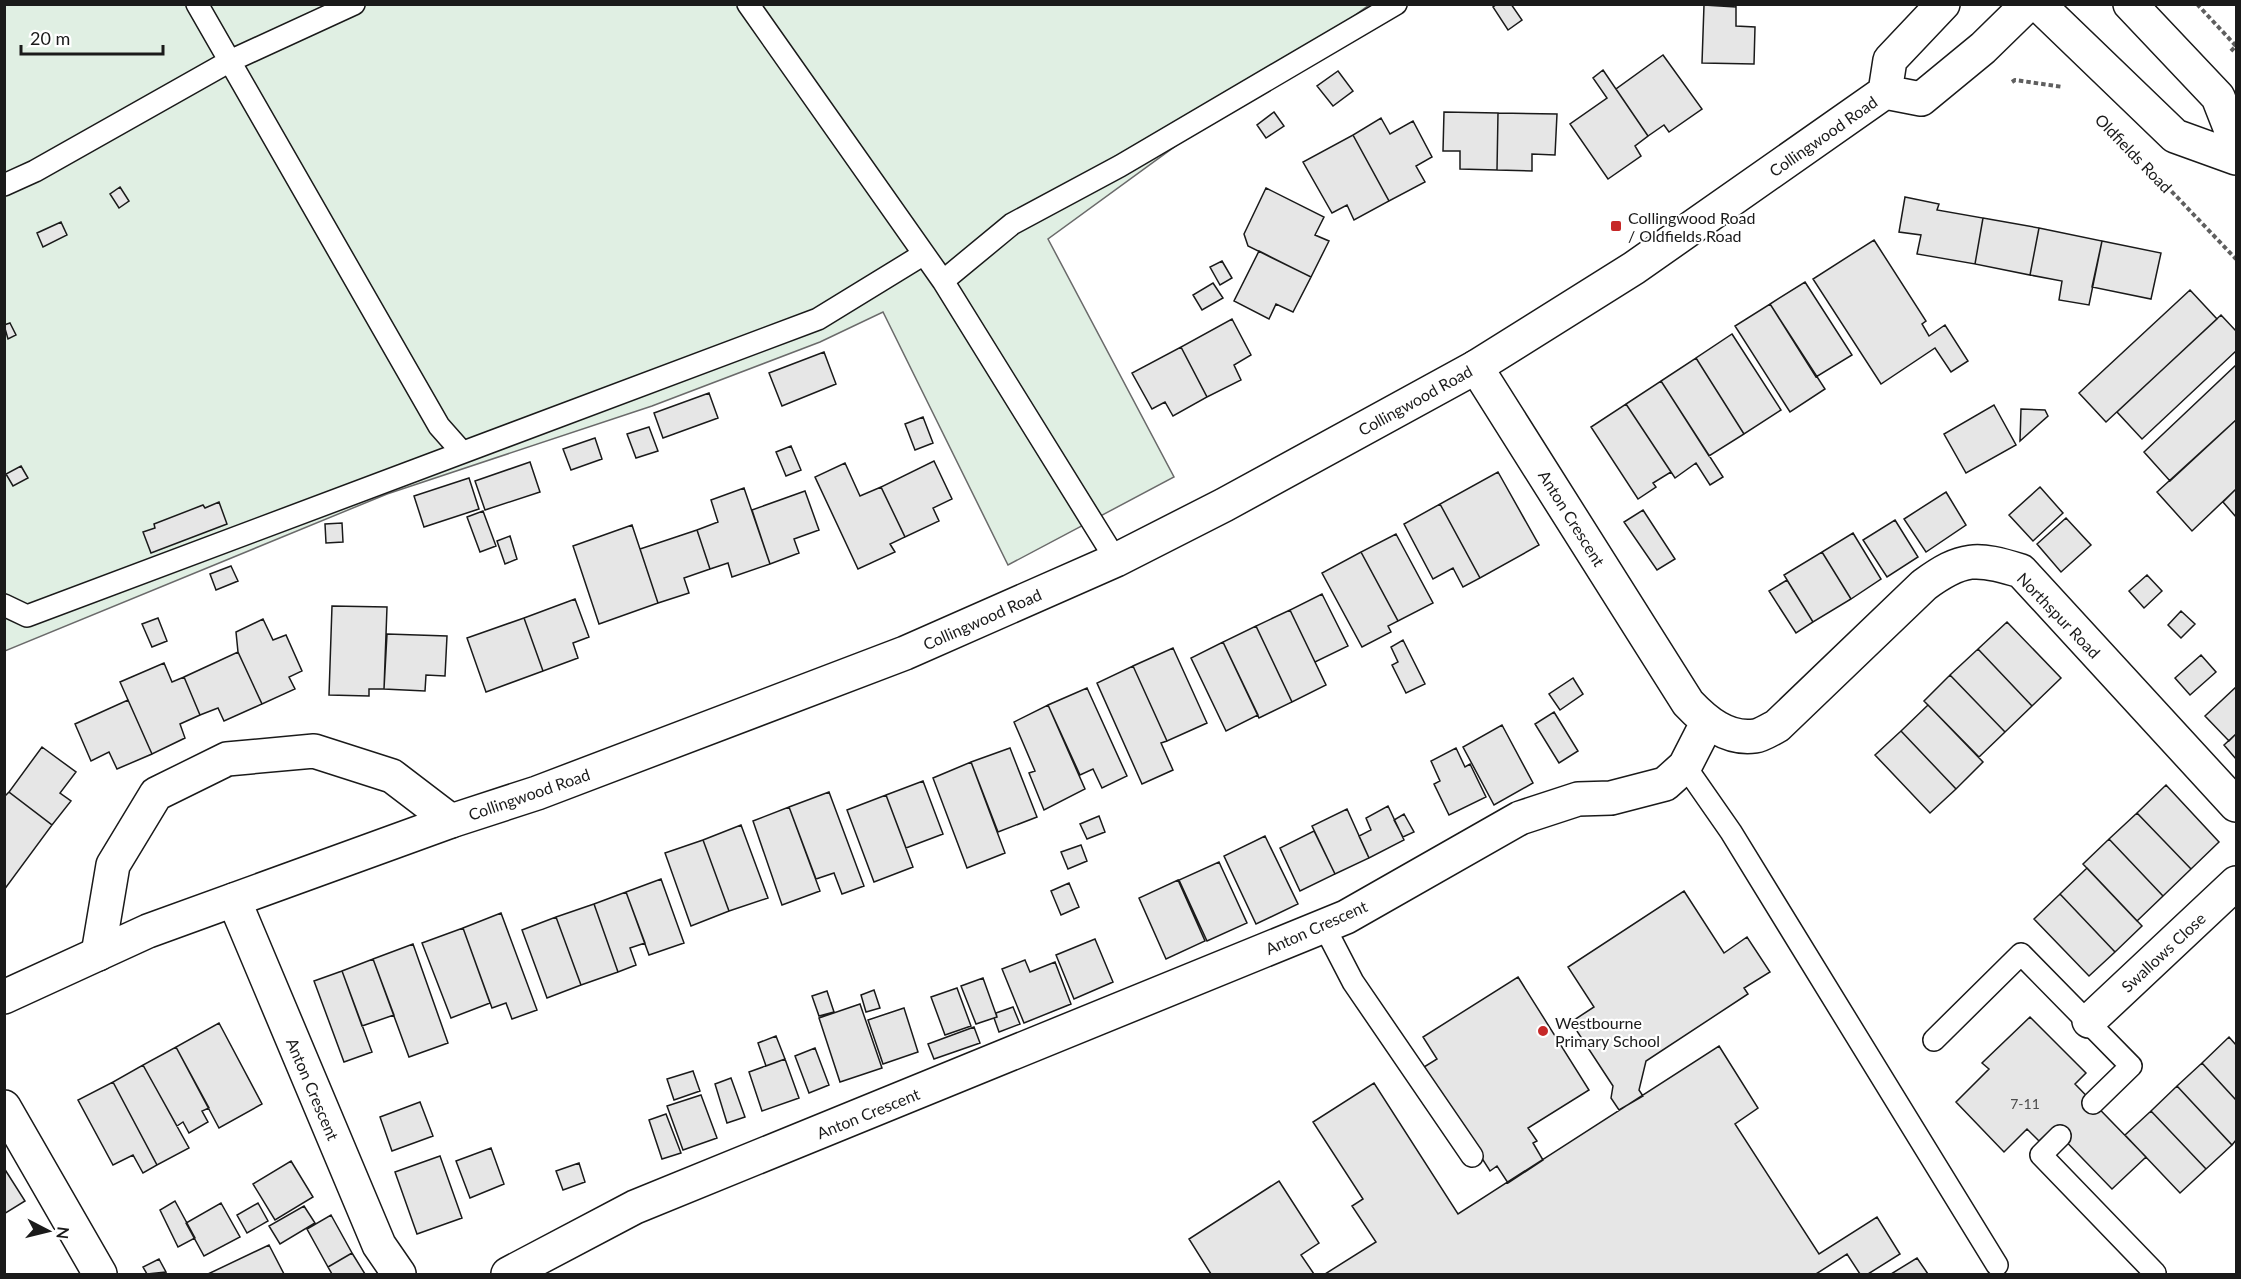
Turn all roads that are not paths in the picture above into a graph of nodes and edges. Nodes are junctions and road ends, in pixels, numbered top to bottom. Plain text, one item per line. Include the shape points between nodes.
1 (197, 4) edge
2 (354, 4) edge
3 (748, 4) edge
4 (1396, 4) edge
5 (1943, 4) edge
6 (2028, 4) edge
7 (2037, 4) edge
8 (2130, 4) edge
9 (230, 61) junction
10 (1886, 92) junction
11 (2236, 143) edge
12 (2236, 158) edge
13 (4, 185) edge
14 (924, 254) junction
15 (943, 280) junction
16 (1476, 367) junction
17 (462, 452) junction
18 (1116, 560) junction
19 (4, 605) edge
20 (1707, 723) junction
21 (1685, 765) junction
22 (2236, 805) edge
23 (451, 821) junction
24 (2236, 883) edge
25 (234, 900) junction
26 (1324, 926) junction
27 (98, 954) junction
28 (4, 996) edge
29 (2089, 1021) junction
30 (1934, 1040) dead end
31 (2093, 1103) dead end
32 (4, 1107) edge
33 (2061, 1136) dead end
34 (1472, 1156) dead end
35 (1997, 1265) dead end
36 (2155, 1273) edge
37 (100, 1275) edge
38 (399, 1275) edge
39 (508, 1275) edge

1 - 9 lane
2 - 9 lane
3 - 14 lane
4 - 15 lane via 1012,225
5 - 10 main road, Collingwood Road via 1890,60
6 - 10 main road, Collingwood Road via 1983,48 1921,99
7 - 12 main road via 2175,136
8 - 11 main road via 2218,97
9 - 13 lane
9 - 17 lane via 439,426
10 - 16 main road, Collingwood Road via 1634,268
14 - 15 lane
14 - 17 lane via 818,319
15 - 18 lane
16 - 18 main road, Collingwood Road
16 - 20 main road, Anton Crescent via 1688,703
17 - 19 lane via 27,616
18 - 23 main road, Collingwood Road via 905,653 537,793
20 - 21 main road, Anton Crescent
20 - 22 main road, Northspur Road via 1730,733 1755,736 1777,726 1924,585 1949,566 1973,561 1999,564 2021,571
21 - 26 main road, Anton Crescent via 1665,784 1611,798 1578,799 1520,818
21 - 35 lane via 1731,832
23 - 25 main road, Collingwood Road
23 - 27 main road via 392,776 314,751 227,759 156,794 113,865
24 - 29 main road, Swallows Close
25 - 27 main road, Collingwood Road
25 - 38 main road, Anton Crescent via 379,1245
26 - 34 lane via 1353,982
26 - 39 main road, Anton Crescent via 635,1207
27 - 28 main road, Collingwood Road
29 - 30 lane via 2021,954
29 - 31 lane via 2131,1065
32 - 37 main road
33 - 36 lane via 2041,1155

